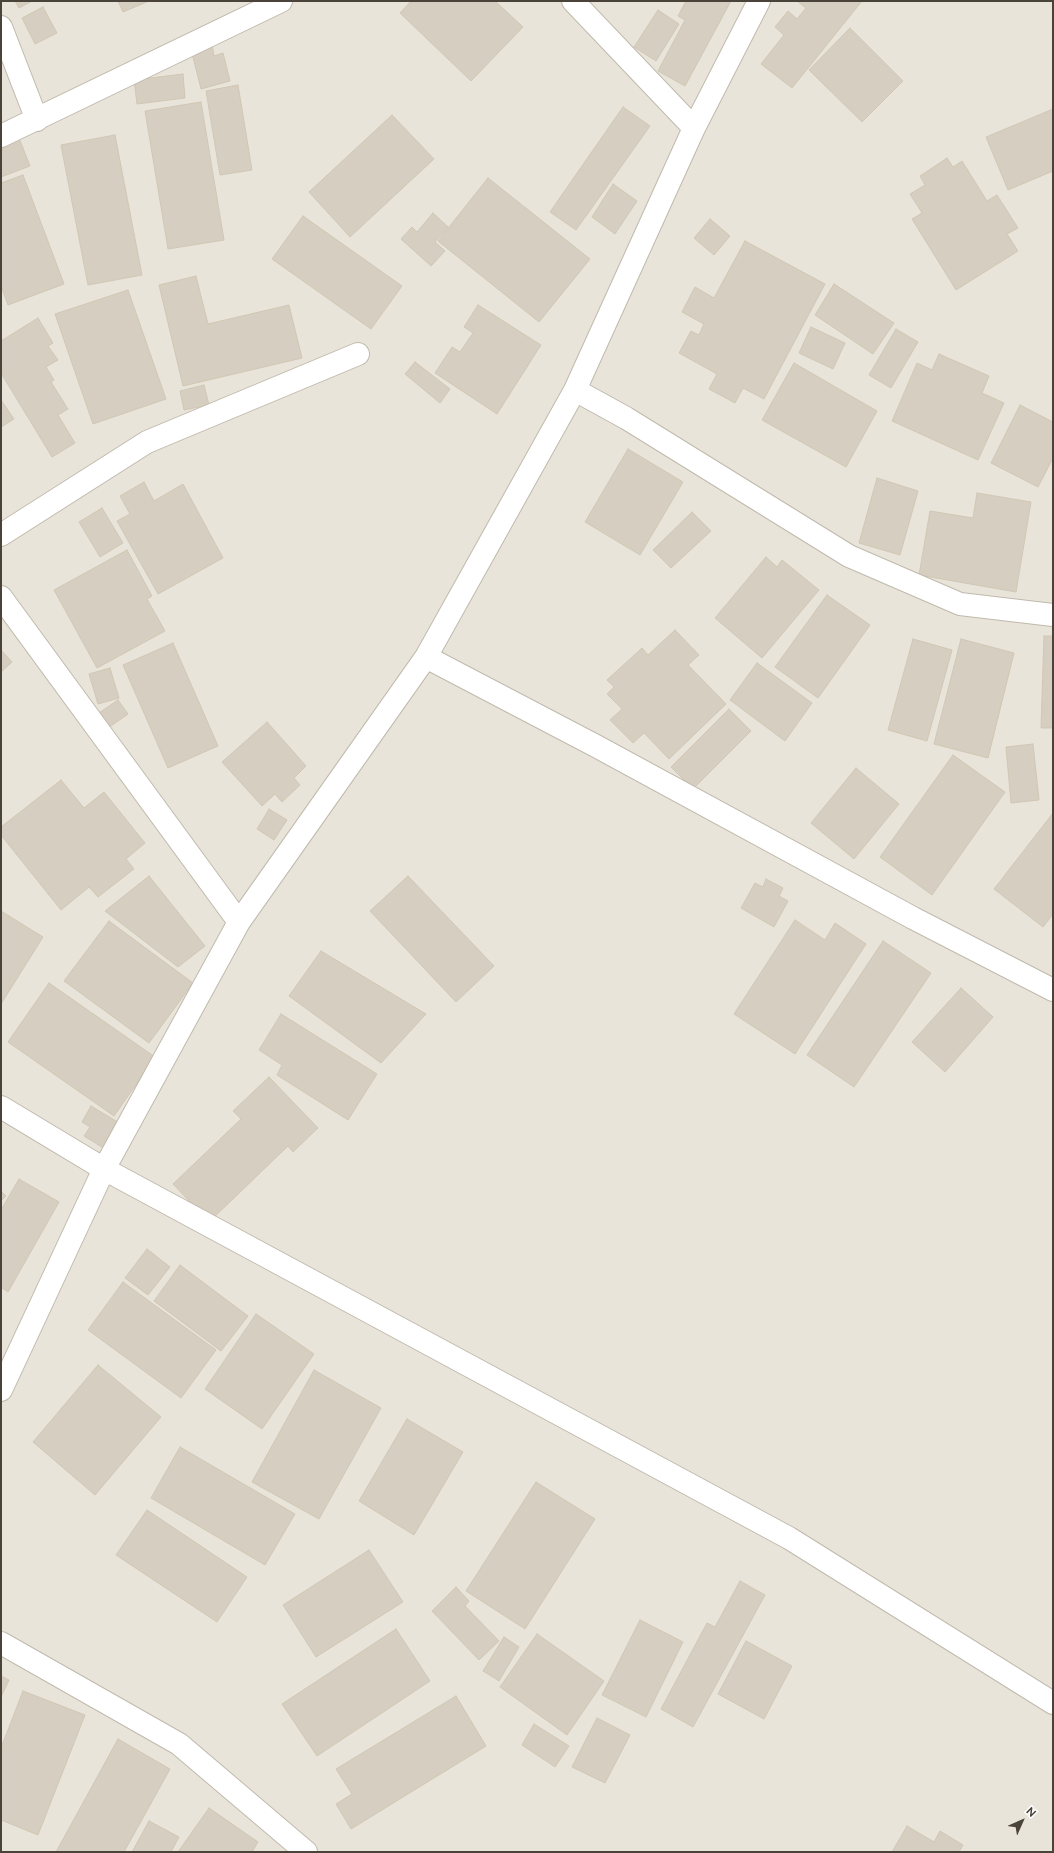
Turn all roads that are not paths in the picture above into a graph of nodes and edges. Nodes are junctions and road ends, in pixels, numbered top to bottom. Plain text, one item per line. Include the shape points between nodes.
1 (281, 1) edge
2 (574, 1) edge
3 (759, 1) edge
4 (1, 27) edge
5 (36, 120) junction
6 (694, 128) junction
7 (1, 136) edge
8 (358, 354) dead end
9 (574, 390) junction
10 (1, 534) edge
11 (1, 596) edge
12 (1053, 615) edge
13 (426, 657) junction
14 (239, 922) junction
15 (1053, 990) edge
16 (1, 1107) edge
17 (104, 1169) junction
18 (1, 1390) edge
19 (1, 1643) edge
20 (1053, 1703) edge
21 (306, 1852) edge

1 - 5 street
2 - 6 street
3 - 6 street
4 - 5 street
5 - 7 street
6 - 9 street
8 - 10 street via 147,442
9 - 12 street via 626,418 849,556 960,604
9 - 13 street
11 - 14 street
13 - 14 street
13 - 15 street via 913,918
14 - 17 street
16 - 17 street
17 - 18 street
17 - 20 street via 789,1538
19 - 21 street via 179,1744

